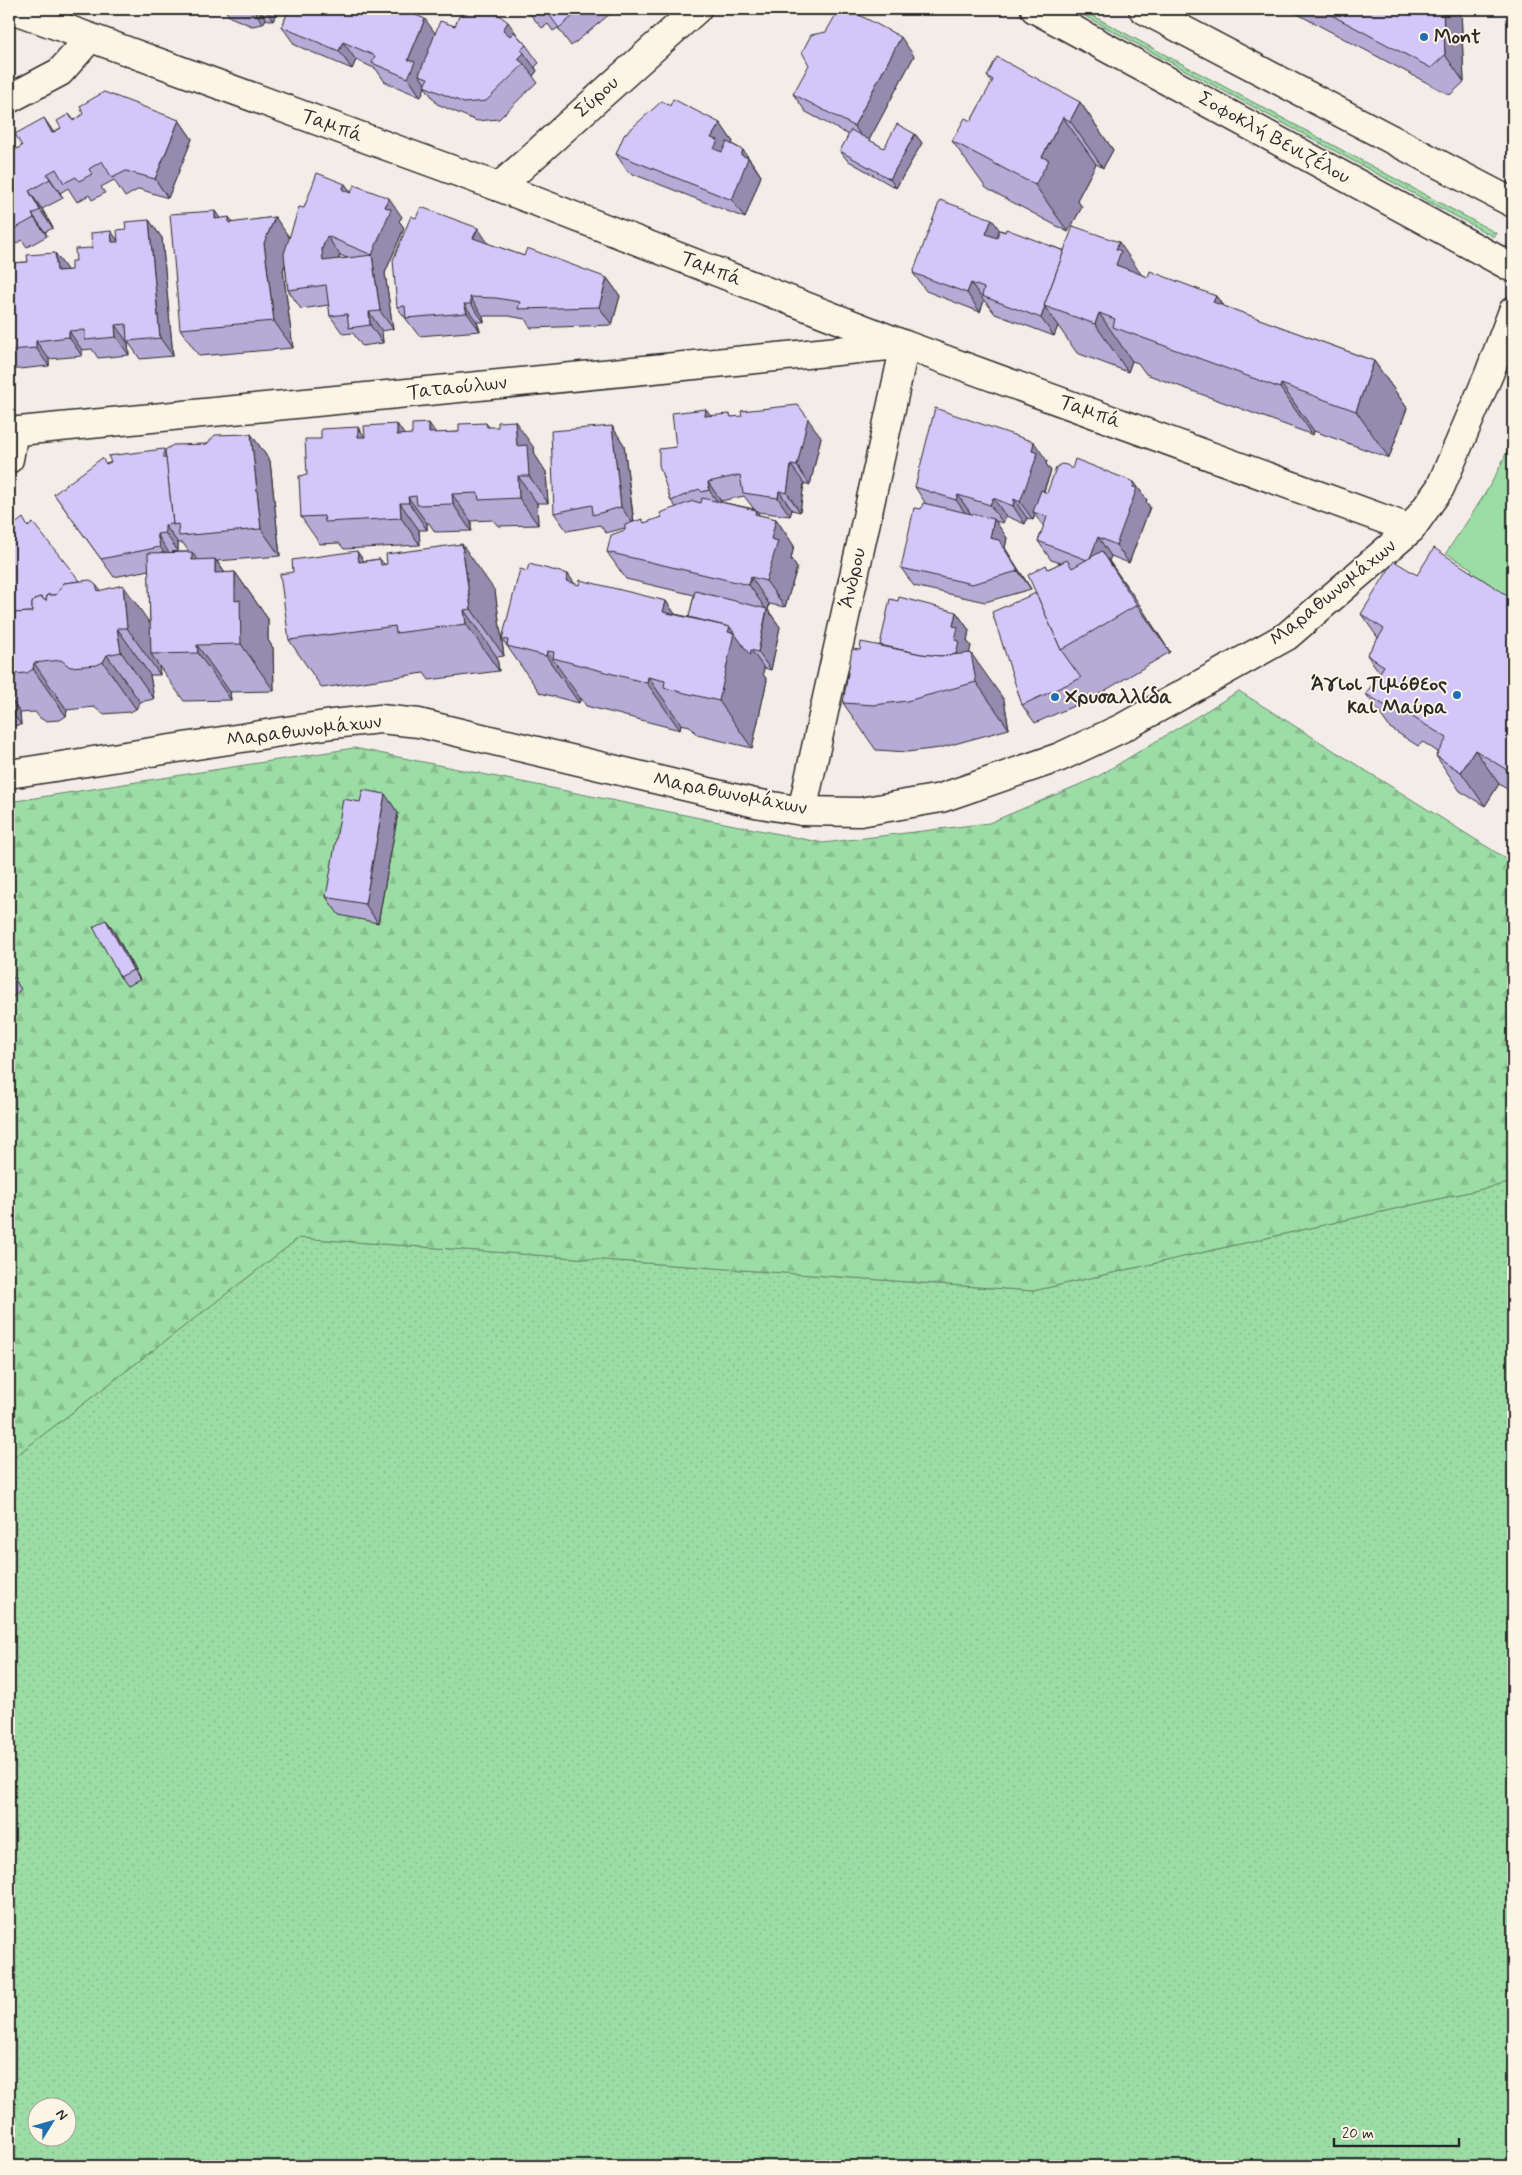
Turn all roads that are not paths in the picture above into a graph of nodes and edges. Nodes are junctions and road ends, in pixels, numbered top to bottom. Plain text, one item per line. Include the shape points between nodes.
1 (12, 9) edge
2 (697, 9) edge
3 (1035, 9) edge
4 (1143, 9) edge
5 (90, 38) junction
6 (9, 99) edge
7 (499, 187) junction
8 (1513, 203) edge
9 (1513, 268) edge
10 (1513, 311) edge
11 (905, 345) junction
12 (11, 431) edge
13 (9, 459) edge
14 (1411, 529) junction
15 (9, 774) edge
16 (802, 811) junction

1 - 5 street, Ταμπά
2 - 7 street, Σύρου
3 - 9 street, Σοφοκλή Βενιζέλου
4 - 8 street
5 - 6 street via 60,72
5 - 7 street, Ταμπά
7 - 11 street, Ταμπά
10 - 14 street, Μαραθωνομάχων via 1440,488
11 - 12 street, Ταταούλων
11 - 14 street, Ταμπά
11 - 16 street, Άνδρου
12 - 13 street
14 - 16 street, Μαραθωνομάχων via 1287,636 1122,728 1060,757 940,798 860,812
15 - 16 street, Μαραθωνομάχων via 380,719 419,723 755,803

